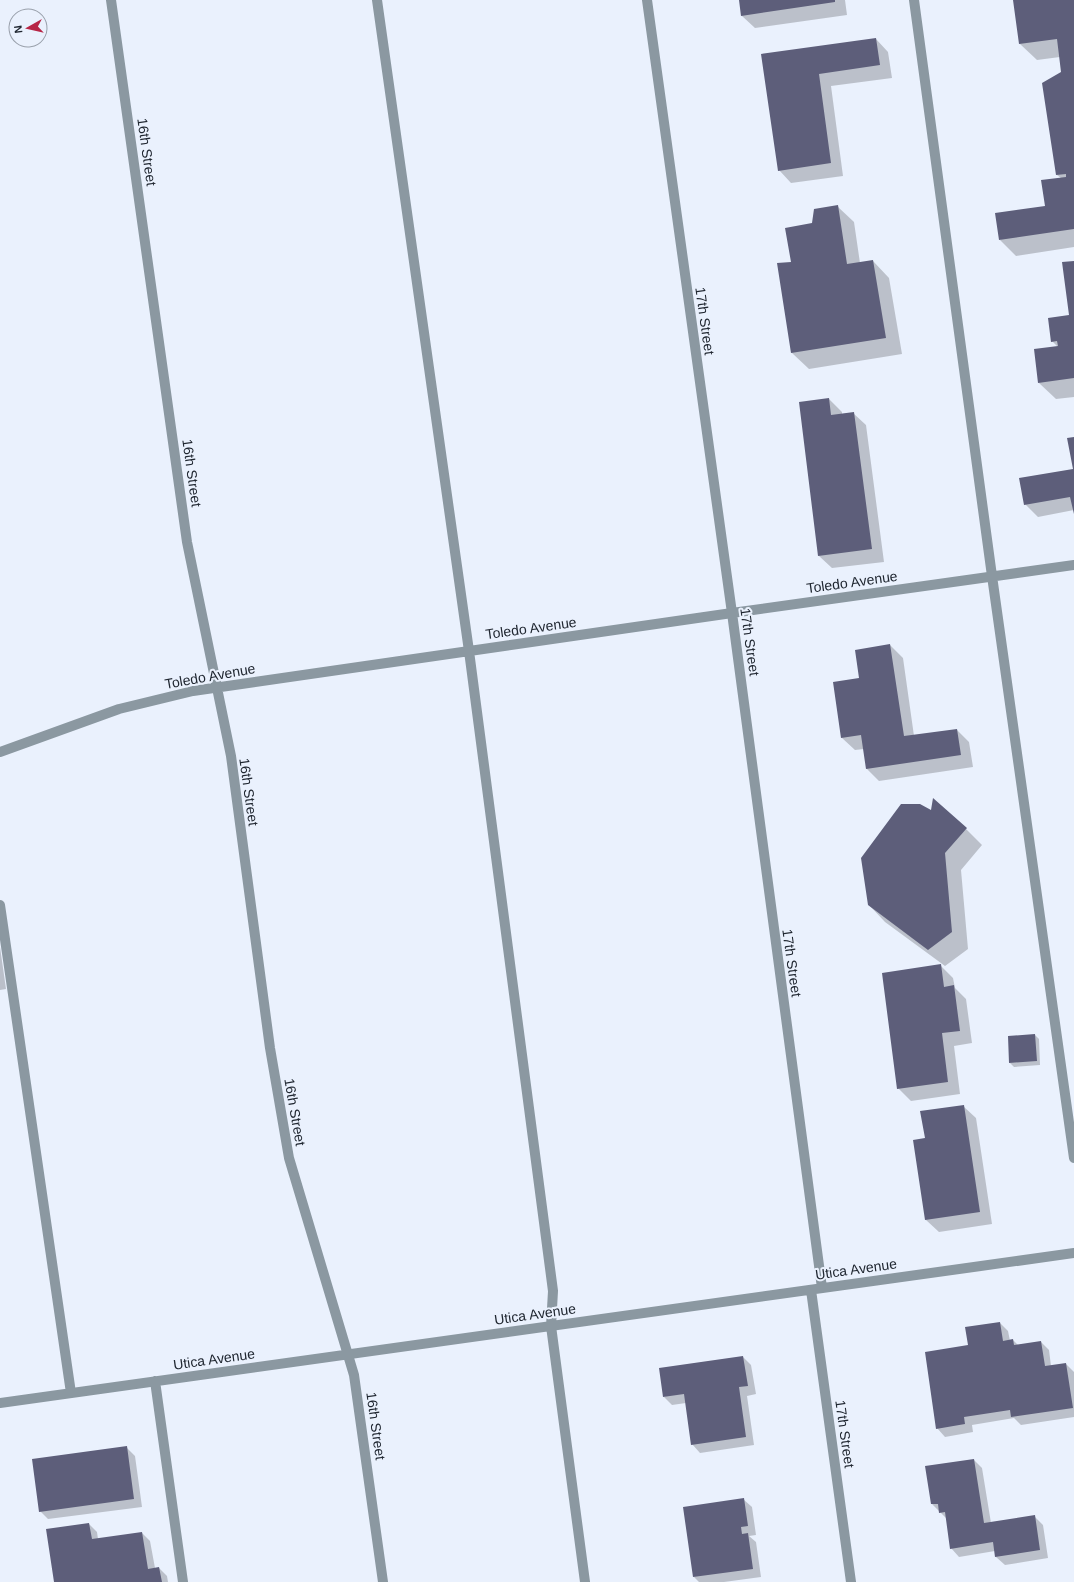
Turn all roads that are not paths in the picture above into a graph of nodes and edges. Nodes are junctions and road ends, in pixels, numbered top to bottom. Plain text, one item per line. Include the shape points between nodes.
1 (111, 0) edge
2 (377, 0) edge
3 (647, 0) edge
4 (914, 0) edge
5 (1074, 565) edge
6 (992, 576) junction
7 (732, 613) junction
8 (469, 651) junction
9 (216, 688) junction
10 (0, 752) edge
11 (0, 904) edge
12 (1074, 1158) edge
13 (1074, 1253) edge
14 (822, 1288) junction
15 (811, 1290) junction
16 (551, 1326) junction
17 (348, 1354) junction
18 (155, 1381) junction
19 (71, 1393) junction
20 (0, 1403) edge
21 (183, 1582) edge
22 (383, 1582) edge
23 (585, 1582) edge
24 (851, 1582) edge

1 - 9 street, 16th Street via 187,542
2 - 8 street
3 - 7 street, 17th Street
4 - 6 street
5 - 6 street, Toledo Avenue
6 - 7 street, Toledo Avenue
6 - 12 street
7 - 8 street, Toledo Avenue
7 - 14 street, 17th Street
8 - 9 street, Toledo Avenue
8 - 16 street via 553,1291
9 - 10 street, Toledo Avenue via 120,709
9 - 17 street, 16th Street via 230,756 270,1048 289,1158
11 - 19 street
13 - 14 street, Utica Avenue
14 - 15 street, Utica Avenue
15 - 16 street, Utica Avenue
15 - 24 street, 17th Street
16 - 17 street, Utica Avenue
16 - 23 street
17 - 18 street, Utica Avenue
17 - 22 street, 16th Street via 354,1375
18 - 19 street, Utica Avenue
18 - 21 street
19 - 20 street, Utica Avenue

